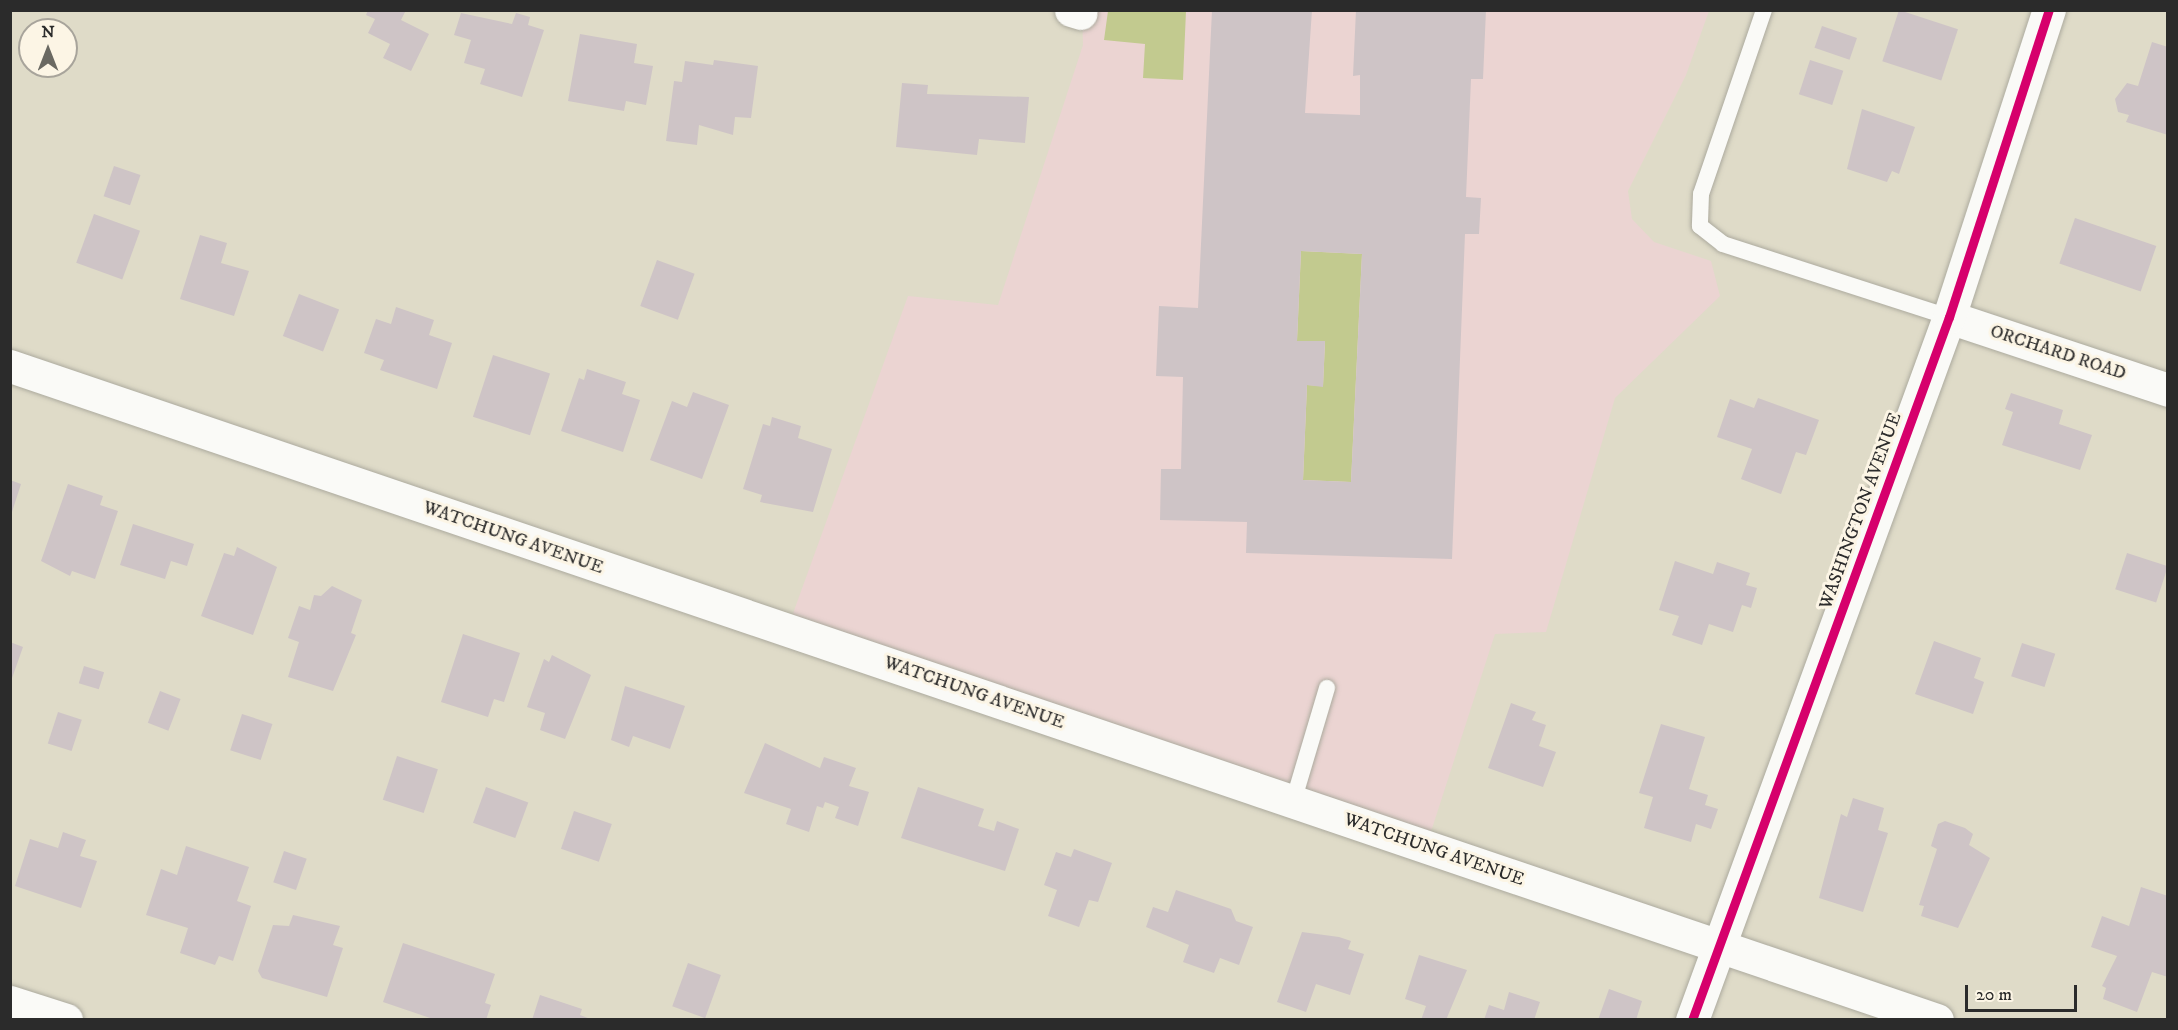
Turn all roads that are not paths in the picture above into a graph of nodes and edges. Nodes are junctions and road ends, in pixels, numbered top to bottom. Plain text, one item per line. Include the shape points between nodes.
1 (1764, 10) edge
2 (2049, 10) edge
3 (1949, 317) junction
4 (10, 366) edge
5 (2168, 390) edge
6 (1327, 688) dead end
7 (1293, 802) junction
8 (1721, 946) junction
9 (10, 1002) edge
10 (66, 1020) edge
11 (1692, 1020) edge
12 (1937, 1020) edge

1 - 3 lane via 1701,194 1700,226 1723,244
2 - 3 main road, WASHINGTON AVENUE
3 - 5 main road, ORCHARD ROAD
3 - 8 main road, WASHINGTON AVENUE
4 - 7 main road, WATCHUNG AVENUE
6 - 7 lane
7 - 8 main road, WATCHUNG AVENUE
8 - 11 main road, WASHINGTON AVENUE
8 - 12 main road, WATCHUNG AVENUE
9 - 10 main road

